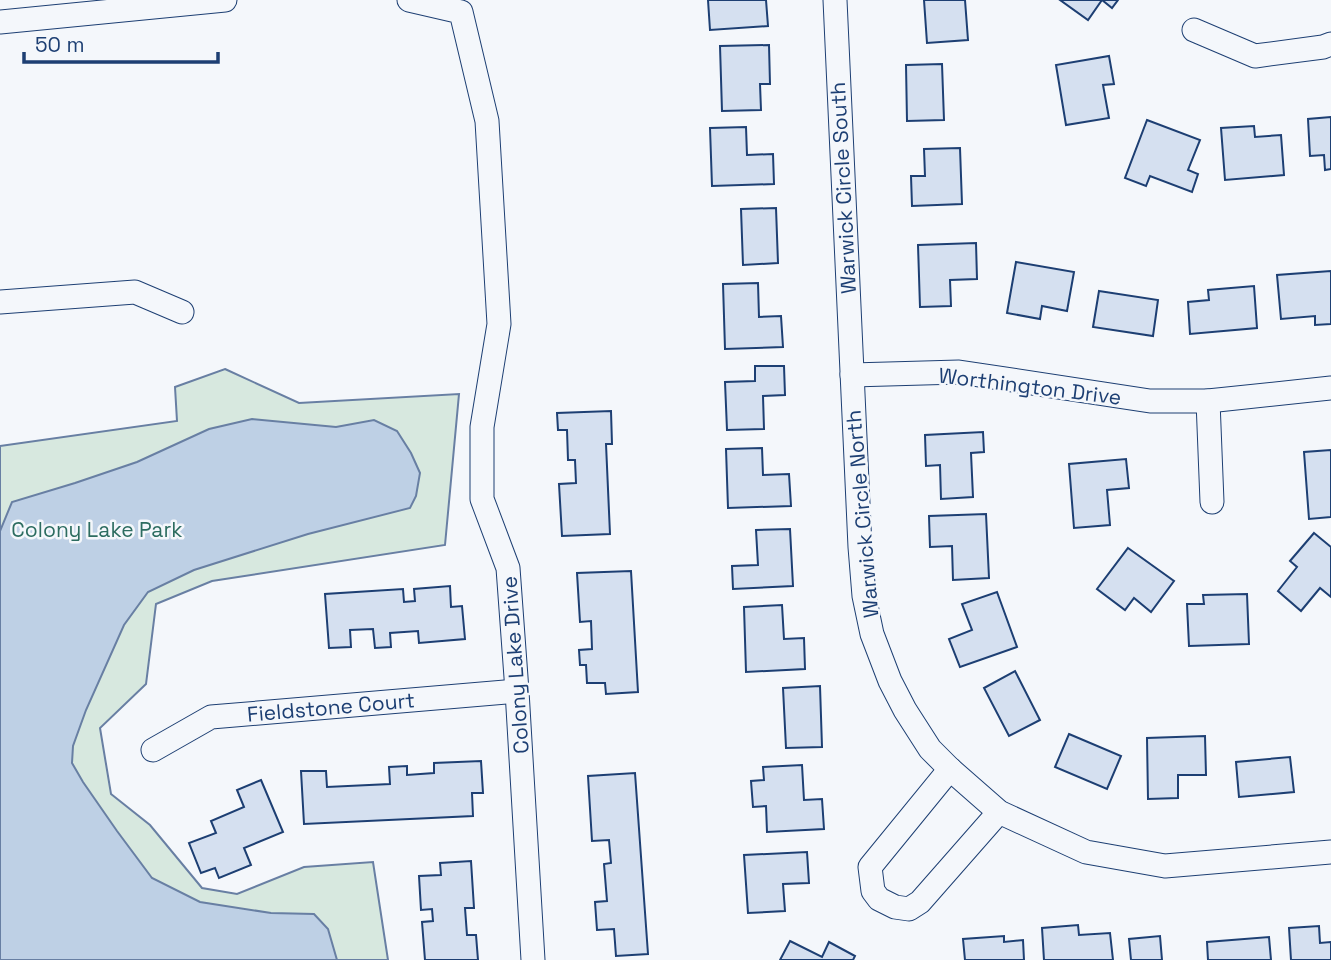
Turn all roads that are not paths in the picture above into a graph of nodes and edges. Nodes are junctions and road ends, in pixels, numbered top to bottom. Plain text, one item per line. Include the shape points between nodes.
1 (225, 0) edge
2 (409, 0) edge
3 (835, 0) edge
4 (0, 22) edge
5 (1194, 30) dead end
6 (1331, 44) edge
7 (0, 302) edge
8 (182, 312) dead end
9 (852, 375) junction
10 (1331, 388) edge
11 (1208, 401) junction
12 (1212, 502) dead end
13 (517, 691) junction
14 (153, 750) dead end
15 (950, 769) junction
16 (999, 812) junction
17 (1331, 852) edge
18 (533, 960) edge

1 - 4 street
2 - 13 street, Colony Lake Drive via 461,12 487,121 499,324 482,427 482,499 509,568
3 - 9 street, Warwick Circle South
5 - 6 street via 1255,56
7 - 8 street via 135,292
9 - 11 street, Worthington Drive via 959,372 1150,401
9 - 15 street, Warwick Circle North via 860,547 872,634 905,710 930,749
10 - 11 street, Worthington Drive
11 - 12 street
13 - 14 street, Fieldstone Court via 211,717
13 - 18 street, Colony Lake Drive
15 - 16 street, Warwick Circle North
15 - 16 street via 870,867 873,891 879,899 909,909 920,902
16 - 17 street, Warwick Circle North via 1086,852 1165,866

